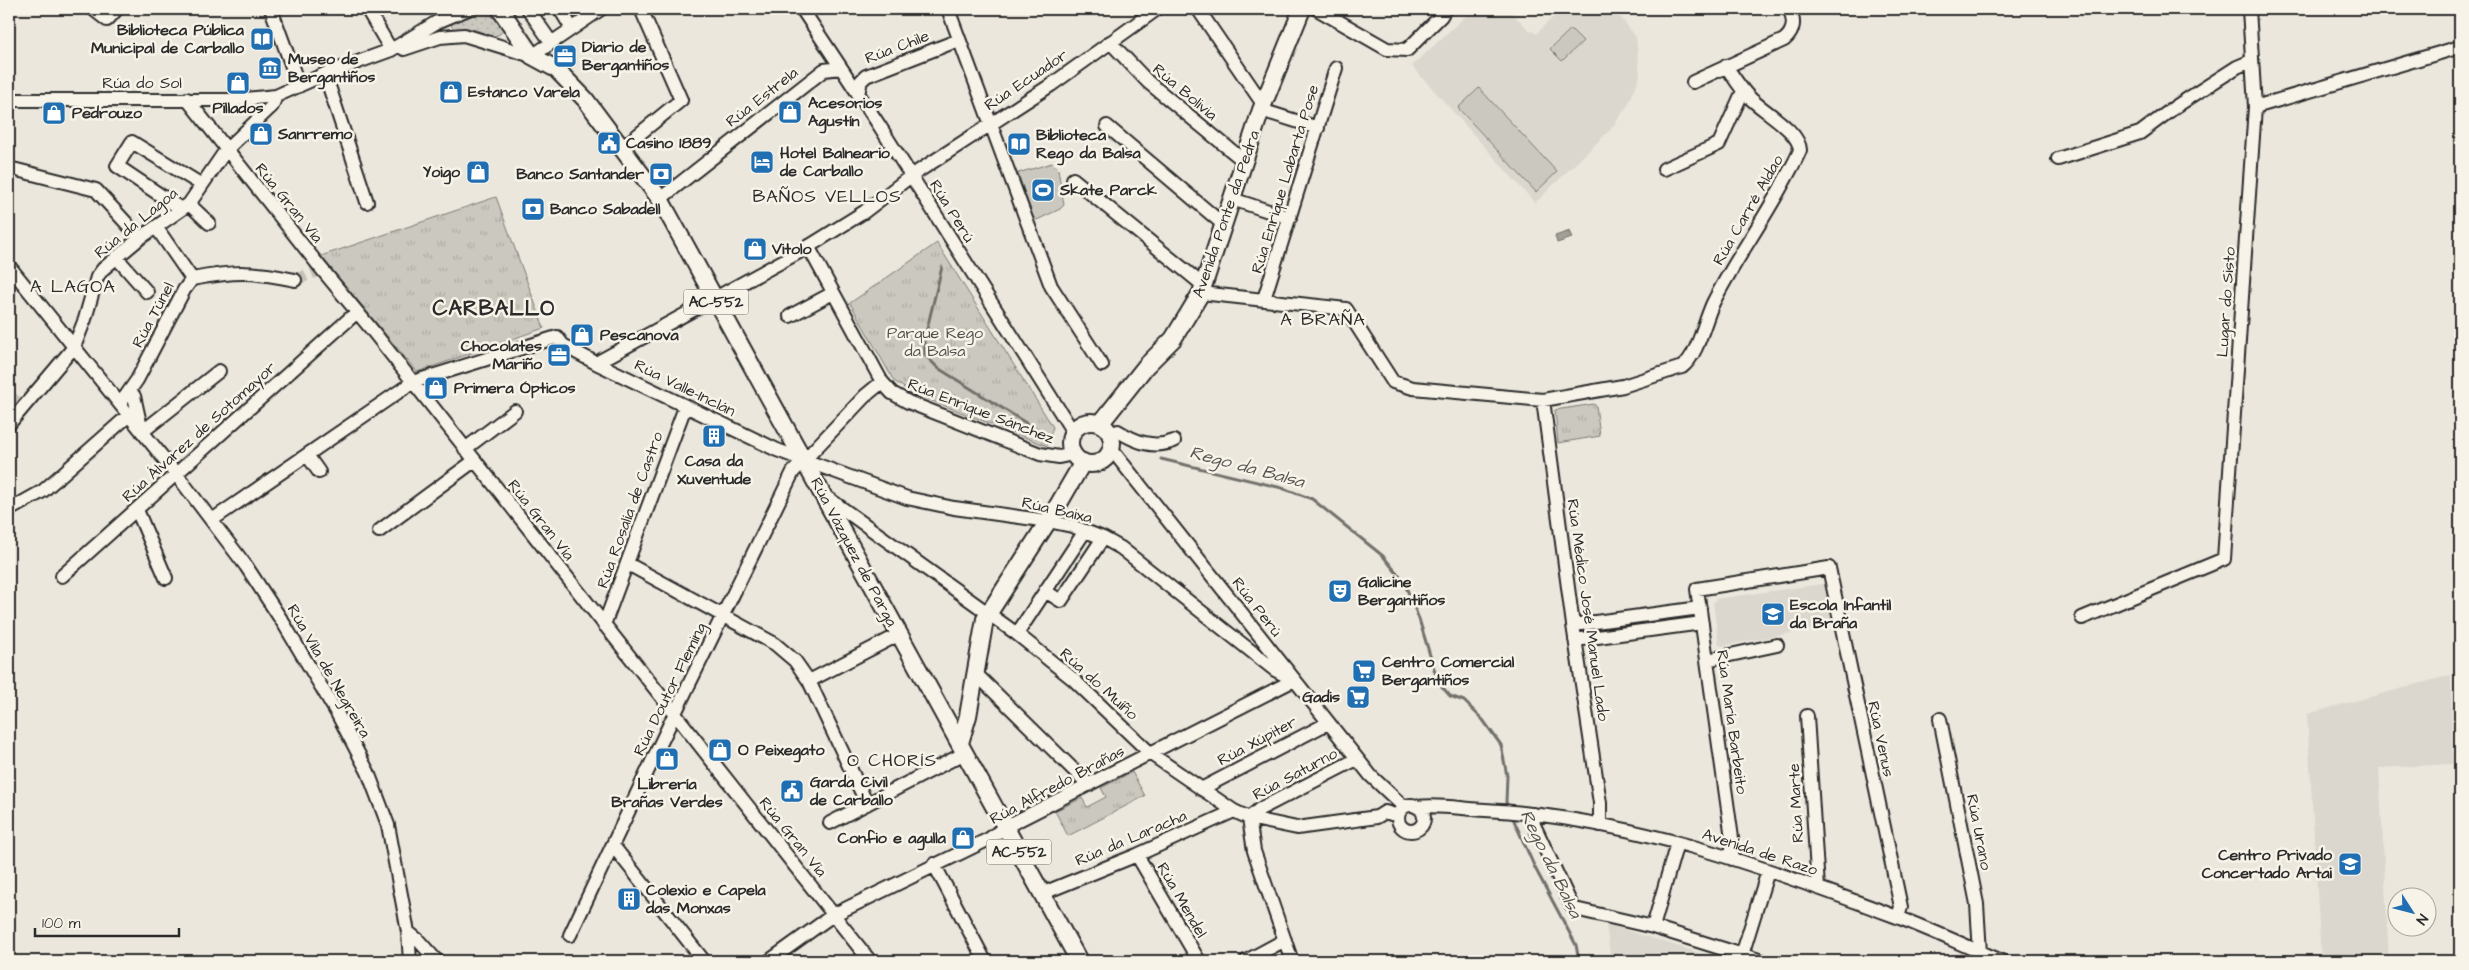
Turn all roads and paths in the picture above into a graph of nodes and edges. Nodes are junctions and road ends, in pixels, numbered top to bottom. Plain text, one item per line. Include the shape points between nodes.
1 (93, 9) edge
2 (117, 9) edge
3 (271, 9) edge
4 (367, 9) edge
5 (468, 9) edge
6 (500, 9) edge
7 (528, 9) edge
8 (560, 9) edge
9 (601, 9) edge
10 (641, 9) edge
11 (802, 9) edge
12 (948, 9) edge
13 (1157, 9) edge
14 (1198, 9) edge
15 (1305, 9) edge
16 (1445, 9) edge
17 (1789, 9) edge
18 (2249, 9) edge
19 (437, 22) junction
20 (509, 23) junction
21 (571, 27) junction
22 (440, 37) junction
23 (959, 40) junction
24 (493, 42) junction
25 (551, 42) junction
26 (1110, 42) junction
27 (2460, 47) edge
28 (391, 50) junction
29 (532, 56) junction
30 (2251, 61) junction
31 (1726, 66) junction
32 (841, 68) junction
33 (1336, 68) dead end
34 (325, 74) junction
35 (1693, 82) dead end
36 (299, 86) junction
37 (1743, 92) junction
38 (858, 94) junction
39 (276, 96) junction
40 (187, 99) junction
41 (9, 100) edge
42 (1262, 107) junction
43 (2255, 107) junction
44 (990, 124) junction
45 (1107, 126) dead end
46 (1318, 128) junction
47 (622, 148) junction
48 (226, 150) junction
49 (2058, 159) dead end
50 (1244, 161) junction
51 (1664, 169) dead end
52 (10, 171) edge
53 (911, 176) junction
54 (1073, 179) dead end
55 (202, 185) junction
56 (660, 199) junction
57 (1232, 199) junction
58 (367, 202) dead end
59 (185, 207) junction
60 (1290, 218) junction
61 (209, 223) dead end
62 (1224, 225) junction
63 (156, 227) junction
64 (140, 238) junction
65 (805, 248) junction
66 (116, 257) junction
67 (9, 266) edge
68 (192, 279) junction
69 (295, 280) tunnel mouth
70 (1202, 289) junction
71 (147, 292) dead end
72 (833, 293) junction
73 (714, 298) junction
74 (1264, 299) junction
75 (357, 312) junction
76 (790, 316) dead end
77 (74, 347) junction
78 (596, 363) junction
79 (1102, 365) dead end
80 (219, 372) dead end
81 (413, 382) junction
82 (882, 382) junction
83 (135, 387) junction
84 (109, 391) junction
85 (1542, 400) junction
86 (685, 407) junction
87 (515, 411) dead end
88 (135, 418) junction
89 (9, 424) edge
90 (1105, 430) junction
91 (1073, 432) junction
92 (1174, 441) dead end
93 (465, 449) junction
94 (1108, 454) junction
95 (307, 455) junction
96 (1077, 458) junction
97 (804, 460) junction
98 (474, 461) junction
99 (319, 472) dead end
100 (177, 475) junction
101 (823, 494) junction
102 (9, 510) edge
103 (137, 510) junction
104 (212, 520) junction
105 (1048, 521) junction
106 (379, 531) dead end
107 (1085, 531) junction
108 (1103, 538) junction
109 (628, 564) junction
110 (62, 576) dead end
111 (166, 578) dead end
112 (1697, 589) joint
113 (1045, 591) junction
114 (1700, 608) junction
115 (987, 613) junction
116 (723, 616) junction
117 (1634, 617) junction
118 (2082, 618) dead end
119 (1702, 623) junction
120 (604, 625) junction
121 (1573, 625) junction
122 (1637, 632) junction
123 (1017, 634) junction
124 (1257, 634) junction
125 (898, 635) junction
126 (1575, 640) junction
127 (1242, 644) junction
128 (1777, 645) dead end
129 (1707, 660) junction
130 (975, 673) junction
131 (1294, 680) junction
132 (809, 681) junction
133 (674, 715) junction
134 (1807, 716) dead end
135 (1940, 719) dead end
136 (1328, 723) junction
137 (960, 739) junction
138 (1151, 754) junction
139 (1358, 759) junction
140 (976, 774) junction
141 (1089, 785) junction
142 (1201, 789) junction
143 (1382, 790) junction
144 (867, 804) junction
145 (1439, 808) junction
146 (1234, 811) junction
147 (1498, 811) joint
148 (1404, 813) junction
149 (1381, 814) junction
150 (1533, 814) junction
151 (1249, 818) junction
152 (1423, 822) junction
153 (830, 823) dead end
154 (1600, 824) junction
155 (1005, 827) junction
156 (1677, 843) junction
157 (614, 846) junction
158 (1137, 855) junction
159 (1732, 859) junction
160 (934, 864) junction
161 (1768, 871) junction
162 (1818, 888) junction
163 (1041, 894) junction
164 (834, 915) junction
165 (1898, 917) junction
166 (1653, 927) junction
167 (408, 932) junction
168 (570, 935) dead end
169 (1285, 940) junction
170 (1980, 953) junction
171 (1742, 955) junction
172 (410, 961) edge
173 (437, 961) edge
174 (704, 961) edge
175 (769, 961) edge
176 (870, 961) edge
177 (984, 961) edge
178 (1079, 961) edge
179 (1199, 961) edge
180 (1246, 961) edge
181 (1292, 961) edge
182 (1762, 961) edge
183 (2002, 961) edge

1 - 2 street via 107,20
3 - 36 street
4 - 28 street
5 - 19 street
6 - 20 main road, AC-552
7 - 25 street
8 - 21 street
9 - 21 street
10 - 47 street via 681,100
11 - 32 street, Rúa Perú
12 - 23 street
13 - 26 street, Rúa Ecuador
14 - 42 street
15 - 16 street via 1387,49 1407,50
15 - 42 main road, Avenida Ponte da Pedra
17 - 31 street via 1794,23 1789,36
18 - 30 street
19 - 22 street
19 - 28 street
20 - 24 street via 504,38
20 - 29 main road, AC-552
21 - 25 street
22 - 24 street via 464,35
22 - 28 street
23 - 38 street, Rúa Chile via 866,76 861,81
23 - 44 street
24 - 29 street
25 - 29 street
26 - 44 street, Rúa Ecuador
26 - 50 street, Rúa Bolivia via 1148,82
27 - 43 street
28 - 34 street
29 - 47 main road, AC-552 via 556,68 566,78
30 - 43 street
30 - 49 street via 2183,102 2140,133
31 - 35 street
31 - 37 street, Rúa Carré Aldao
32 - 38 street, Rúa Perú
32 - 56 street, Rúa Estrela via 824,70
33 - 46 street, Rúa Enrique Labarta Pose
34 - 36 street
34 - 58 street
36 - 39 street
37 - 51 street via 1718,144
37 - 85 street, Rúa Carré Aldao via 1793,135 1800,150 1714,302 1689,362 1623,386
38 - 53 street, Rúa Perú
39 - 40 street, Rúa do Sol via 236,100
39 - 48 street, Rúa da Lagoa via 272,106
40 - 41 street, Rúa do Sol
40 - 48 street, Rúa Gran Vía
42 - 46 street
42 - 50 main road, Avenida Ponte da Pedra
43 - 118 street, Lugar do Sisto via 2224,559
44 - 53 street, Rúa Ecuador
44 - 79 street via 1051,286
45 - 62 street
46 - 60 street, Rúa Enrique Labarta Pose
47 - 56 main road, Rúa Vázquez de Parga / AC-552
48 - 55 street, Rúa da Lagoa
48 - 75 street, Rúa Gran Vía
50 - 57 main road, Avenida Ponte da Pedra
52 - 64 street via 96,190
53 - 65 street, Rúa Ecuador via 864,212
53 - 91 street, Rúa Perú
54 - 70 street
55 - 59 street, Rúa da Lagoa
55 - 59 street via 132,142 117,166
56 - 73 main road, Rúa Vázquez de Parga / AC-552
57 - 60 street
57 - 62 main road, Avenida Ponte da Pedra
59 - 61 street
59 - 63 street, Rúa da Lagoa
60 - 74 street, Rúa Enrique Labarta Pose
62 - 70 main road, Avenida Ponte da Pedra
63 - 64 street, Rúa da Lagoa
63 - 68 street
64 - 66 street, Rúa da Lagoa
65 - 72 street
65 - 73 street, Rúa Ecuador
66 - 71 street
66 - 77 street, Rúa da Lagoa via 97,277
67 - 77 street, Rúa Vila de Negreira
68 - 69 street, Rúa Túnel via 229,272 258,272
68 - 83 street, Rúa Túnel
70 - 74 street
70 - 90 main road, Avenida Ponte da Pedra via 1173,338 1146,366
72 - 76 street
72 - 82 street
73 - 78 street, Rúa Ecuador
73 - 97 main road, Rúa Vázquez de Parga / AC-552
74 - 85 street via 1346,309 1394,382 1413,388
75 - 81 street, Rúa Gran Vía
75 - 100 street, Rúa Álvarez de Sotomayor
77 - 84 street, Rúa Vila de Negreira
77 - 89 street, Rúa da Lagoa
78 - 81 street, Rúa Valle-Inclán via 563,345 557,337
78 - 86 street, Rúa Valle-Inclán
80 - 88 street
81 - 93 street, Rúa Gran Vía
81 - 95 street
82 - 96 street, Rúa Enrique Sánchez via 892,393 908,402 1040,454
82 - 97 street, Rúa Doutor Fleming
83 - 84 street
83 - 88 street, Rúa Túnel
83 - 88 street, Rúa Vila de Negreira
84 - 88 street, Rúa Vila de Negreira
85 - 121 street, Rúa Médico José Manuel Lado
86 - 97 street, Rúa Valle-Inclán
86 - 109 street, Rúa Rosalía de Castro
87 - 93 street
88 - 100 street, Rúa Vila de Negreira
88 - 102 street via 43,491
90 - 91 main road via 1094,422 1082,423
90 - 92 street via 1118,431 1139,442 1160,445
90 - 94 main road via 1111,442
91 - 96 main road via 1070,442
93 - 98 street, Rúa Gran Vía
94 - 96 main road via 1094,463
94 - 124 street, Rúa Perú via 1116,455
95 - 99 street
95 - 104 street
96 - 105 main road via 1072,480
97 - 101 main road, Rúa Vázquez de Parga / AC-552
97 - 105 street, Rúa Baixa via 908,498
97 - 116 street, Rúa Doutor Fleming via 793,472
98 - 106 street
98 - 120 street, Rúa Gran Vía
100 - 103 street, Rúa Álvarez de Sotomayor
100 - 104 street, Rúa Vila de Negreira
101 - 115 street, Rúa do Muíño
101 - 125 main road, Rúa Vázquez de Parga / AC-552
103 - 110 street, Rúa Álvarez de Sotomayor
103 - 111 street
104 - 167 street, Rúa Vila de Negreira via 274,608 368,772 388,825
105 - 107 street, Rúa Baixa
105 - 115 main road
107 - 108 street, Rúa Baixa
107 - 113 street
108 - 113 street via 1061,601
108 - 127 street, Rúa Baixa via 1121,548
109 - 116 street
109 - 120 street, Rúa Rosalía de Castro
112 - 114 street, Rúa María Barbeito
112 - 165 street, Rúa Venus via 1829,568 1900,907
113 - 123 street
114 - 117 street
114 - 119 street, Rúa María Barbeito
115 - 123 street, Rúa do Muíño
115 - 130 main road
116 - 132 street via 775,644 795,661
116 - 133 street, Rúa Doutor Fleming
117 - 121 street
117 - 122 street
119 - 122 street
119 - 129 street, Rúa María Barbeito
120 - 133 street, Rúa Gran Vía
121 - 126 street, Rúa Médico José Manuel Lado
122 - 126 street
123 - 138 street, Rúa do Muíño via 1073,679
124 - 127 street
124 - 131 street, Rúa Perú
125 - 132 street
125 - 137 main road, Rúa Vázquez de Parga / AC-552
126 - 154 street, Rúa Médico José Manuel Lado via 1600,803
127 - 131 street, Rúa Baixa
128 - 129 street
129 - 159 street, Rúa María Barbeito via 1732,838
130 - 137 main road via 968,716
130 - 141 street
131 - 136 street, Rúa Perú
131 - 138 street, Rúa Alfredo Brañas
132 - 144 street
133 - 157 street, Rúa Doutor Fleming
133 - 164 street, Rúa Gran Vía
134 - 162 street, Rúa Marte
135 - 170 street, Rúa Urano via 1977,904
136 - 139 street, Rúa Perú
136 - 142 street, Rúa Xúpiter
137 - 140 main road, Rúa Vázquez de Parga / AC-552
137 - 140 main road via 977,762
137 - 144 street
138 - 141 street, Rúa Alfredo Brañas
138 - 142 street, Rúa do Muíño
139 - 143 street, Rúa Perú
139 - 151 street, Rúa Saturno via 1260,809
140 - 155 main road, Rúa Vázquez de Parga / AC-552
141 - 155 street, Rúa Alfredo Brañas
142 - 146 street, Rúa do Muíño
143 - 148 street, Rúa Perú
143 - 149 street via 1387,807
144 - 153 street
145 - 147 street, Rúa do Muíño
145 - 148 street, Rúa do Muíño
145 - 152 street, Rúa do Muíño
146 - 151 street, Rúa do Muíño
146 - 158 street, Rúa da Laracha
147 - 150 street, Avenida de Razo
148 - 149 street, Rúa do Muíño
148 - 152 street via 1423,813
148 - 152 street, Rúa do Muíño via 1403,828 1410,831 1418,829
149 - 151 street, Rúa do Muíño via 1297,828
150 - 154 street, Avenida de Razo
150 - 166 street via 1534,825 1575,908
151 - 169 street via 1254,851
154 - 156 street, Avenida de Razo
155 - 160 street, Rúa Alfredo Brañas via 989,839
155 - 163 main road, Rúa Vázquez de Parga / AC-552
156 - 159 street, Avenida de Razo
156 - 166 street
157 - 168 street, Rúa Doutor Fleming
157 - 174 street
158 - 163 street, Rúa da Laracha
158 - 179 street, Rúa Mendel
159 - 161 street, Avenida de Razo
160 - 164 street, Rúa Alfredo Brañas
160 - 177 street
161 - 162 street, Avenida de Razo
161 - 171 street
162 - 165 street, Avenida de Razo
163 - 178 main road, Rúa Vázquez de Parga / AC-552
164 - 175 street, Rúa Alfredo Brañas
164 - 176 street, Rúa Gran Vía
165 - 170 street, Avenida de Razo
166 - 171 street
167 - 172 street, Rúa Vila de Negreira
167 - 173 street
169 - 180 street
169 - 181 street
170 - 183 street, Avenida de Razo
171 - 182 street

